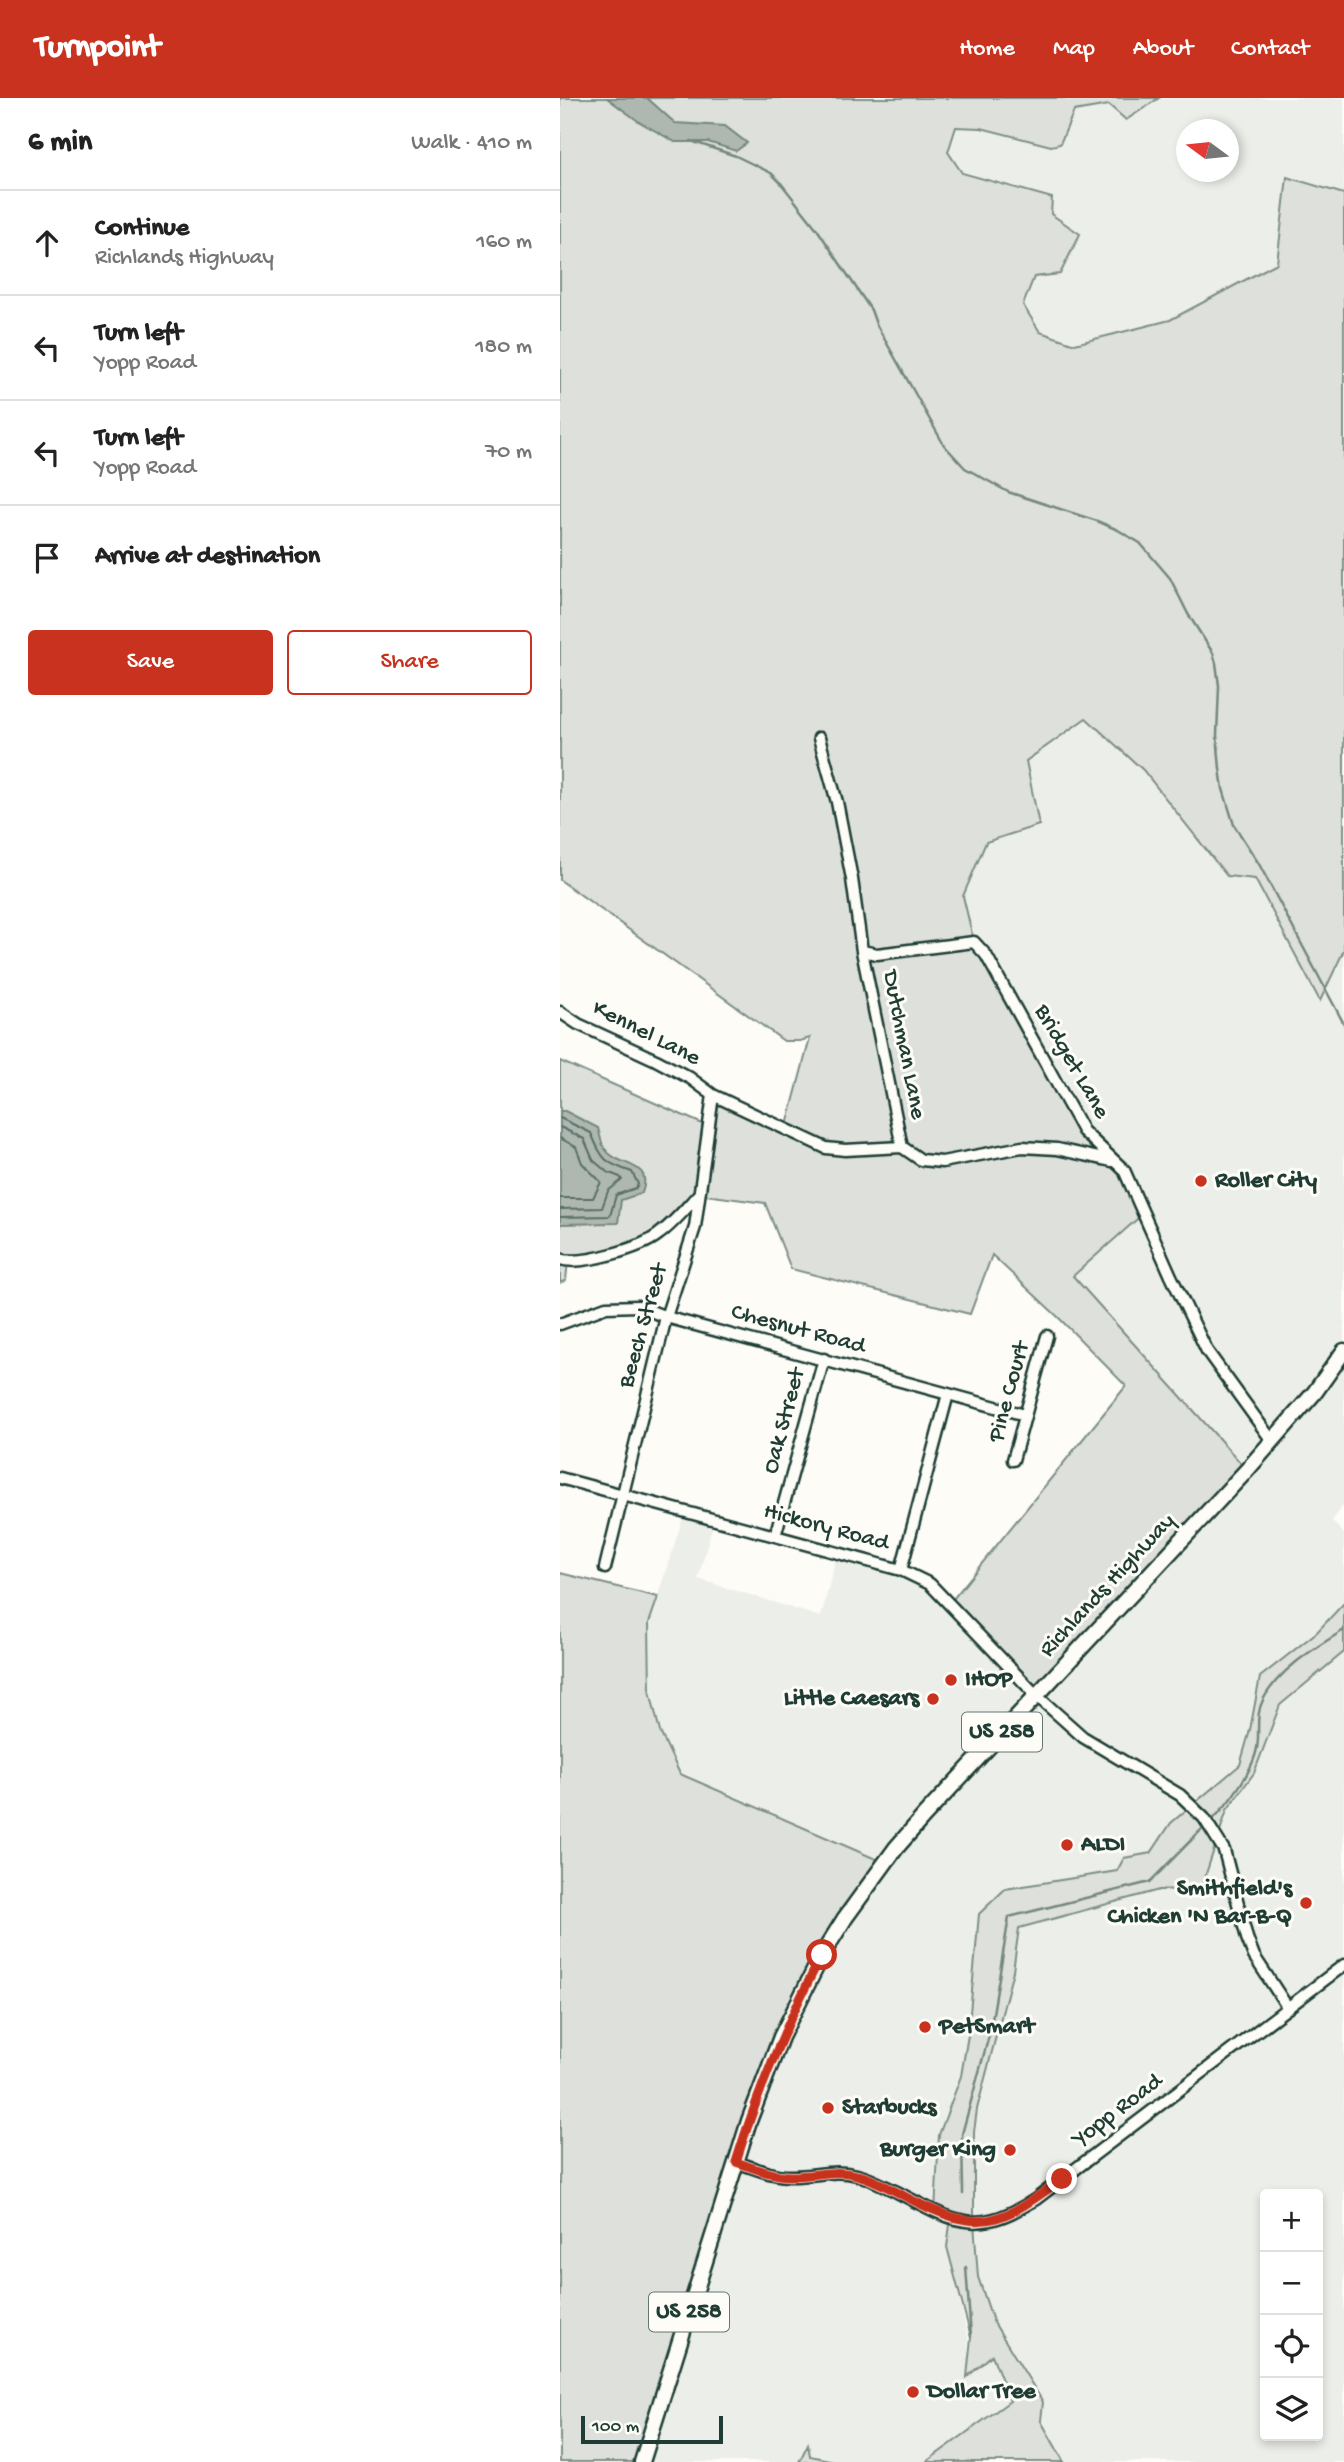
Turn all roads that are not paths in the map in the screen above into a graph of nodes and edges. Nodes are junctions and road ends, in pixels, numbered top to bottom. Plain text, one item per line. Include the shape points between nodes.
1 (819, 738) dead end
2 (862, 951) junction
3 (560, 1012) edge
4 (713, 1095) junction
5 (902, 1147) junction
6 (1112, 1161) junction
7 (698, 1194) junction
8 (560, 1259) edge
9 (666, 1317) junction
10 (560, 1324) edge
11 (1047, 1336) dead end
12 (1344, 1351) edge
13 (824, 1359) junction
14 (948, 1394) junction
15 (1026, 1415) junction
16 (1273, 1442) junction
17 (1013, 1460) dead end
18 (560, 1478) edge
19 (622, 1493) junction
20 (775, 1536) junction
21 (606, 1568) dead end
22 (901, 1570) junction
23 (1037, 1696) junction
24 (1344, 1965) edge
25 (1288, 2008) junction
26 (736, 2162) junction
27 (642, 2462) edge

1 - 2 street, Dutchman Lane via 852,878
2 - 5 street, Dutchman Lane
2 - 6 street, Bridget Lane via 877,954 974,942 986,955 1083,1131
3 - 4 street, Kennel Lane via 656,1059
4 - 5 street, Kennel Lane via 826,1148
4 - 7 street, Beech Street
5 - 6 street, Dutchman Lane via 921,1160 942,1162 1022,1147 1058,1149
6 - 16 street, Bridget Lane via 1124,1170 1207,1351
7 - 8 street via 658,1236 598,1258
7 - 9 street, Beech Street via 695,1227
9 - 10 street, Chesnut Road via 638,1306 606,1307
9 - 13 street, Chesnut Road
9 - 19 street, Beech Street
11 - 15 street, Pine Court
12 - 16 main road, Richlands Highway / US 258
13 - 14 street, Chesnut Road
13 - 20 street, Oak Street
14 - 15 street, Chesnut Road
14 - 22 street
15 - 17 street, Pine Court
16 - 23 main road, Richlands Highway / US 258
18 - 19 street, Hickory Road
19 - 20 street, Hickory Road
19 - 21 street, Beech Street
20 - 22 street, Hickory Road
22 - 23 street, Hickory Road via 930,1584
23 - 25 street, Hickory Road via 1083,1737 1180,1795 1204,1818 1224,1850 1254,1956
23 - 26 main road, Richlands Highway / US 258 via 917,1824 845,1918 783,2032
24 - 25 street, Yopp Road
25 - 26 street, Yopp Road via 1036,2199 991,2221 974,2222 935,2212 859,2175 833,2171 792,2176
26 - 27 main road, Richlands Highway / US 258

